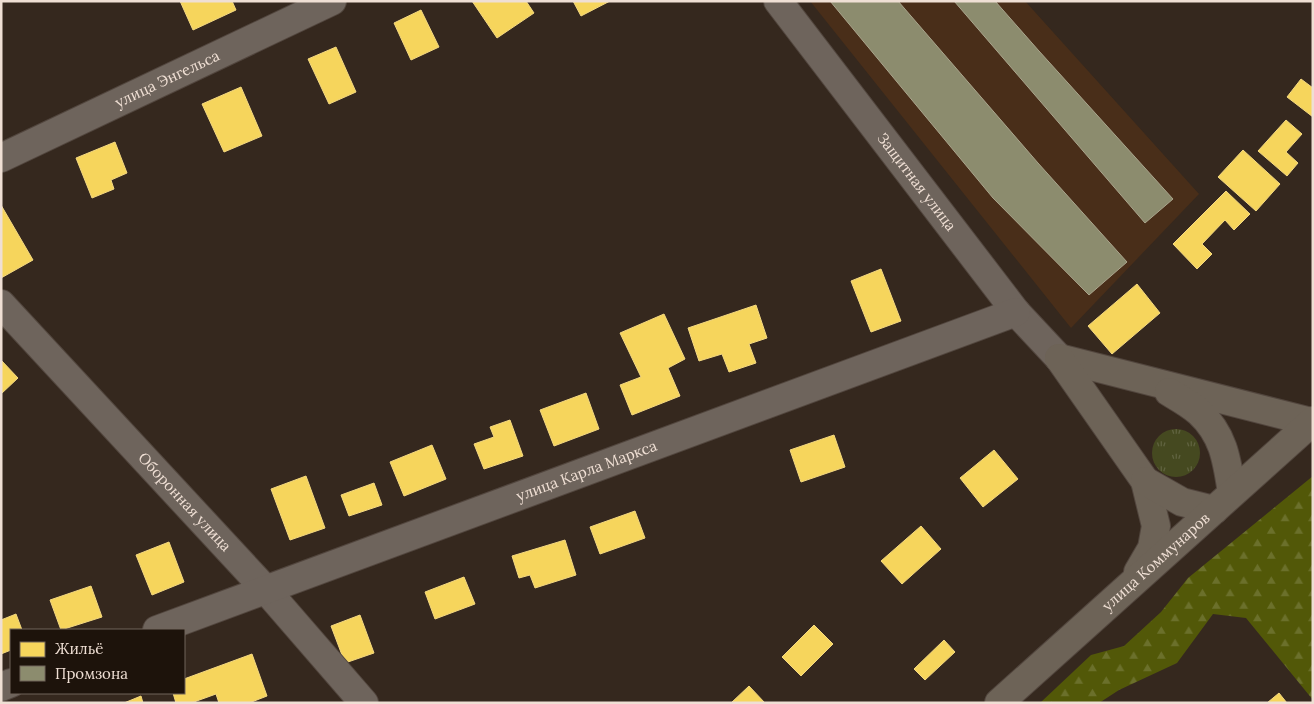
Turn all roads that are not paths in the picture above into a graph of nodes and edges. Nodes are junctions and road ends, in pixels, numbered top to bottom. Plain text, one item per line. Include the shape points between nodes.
1 (332, 1) edge
2 (778, 1) edge
3 (1, 158) edge
4 (1, 304) edge
5 (1016, 312) junction
6 (1058, 358) junction
7 (1156, 383) junction
8 (1312, 422) edge
9 (1145, 481) junction
10 (1223, 502) junction
11 (1132, 584) junction
12 (267, 591) junction
13 (160, 629) edge
14 (364, 703) edge
15 (999, 703) edge

1 - 3 street, улица Энгельса
2 - 5 street, Защитная улица
4 - 12 street, Оборонная улица
5 - 6 street, Защитная улица
5 - 12 street, улица Карла Маркса
6 - 7 main road
6 - 9 main road
7 - 8 main road
7 - 10 main road via 1198,412 1217,434 1226,453
8 - 10 main road, улица Коммунаров
9 - 10 main road via 1182,502
9 - 11 main road via 1156,526 1152,548
10 - 11 main road, улица Коммунаров
11 - 15 main road, улица Коммунаров
12 - 13 street, улица Карла Маркса
12 - 14 street, Оборонная улица

